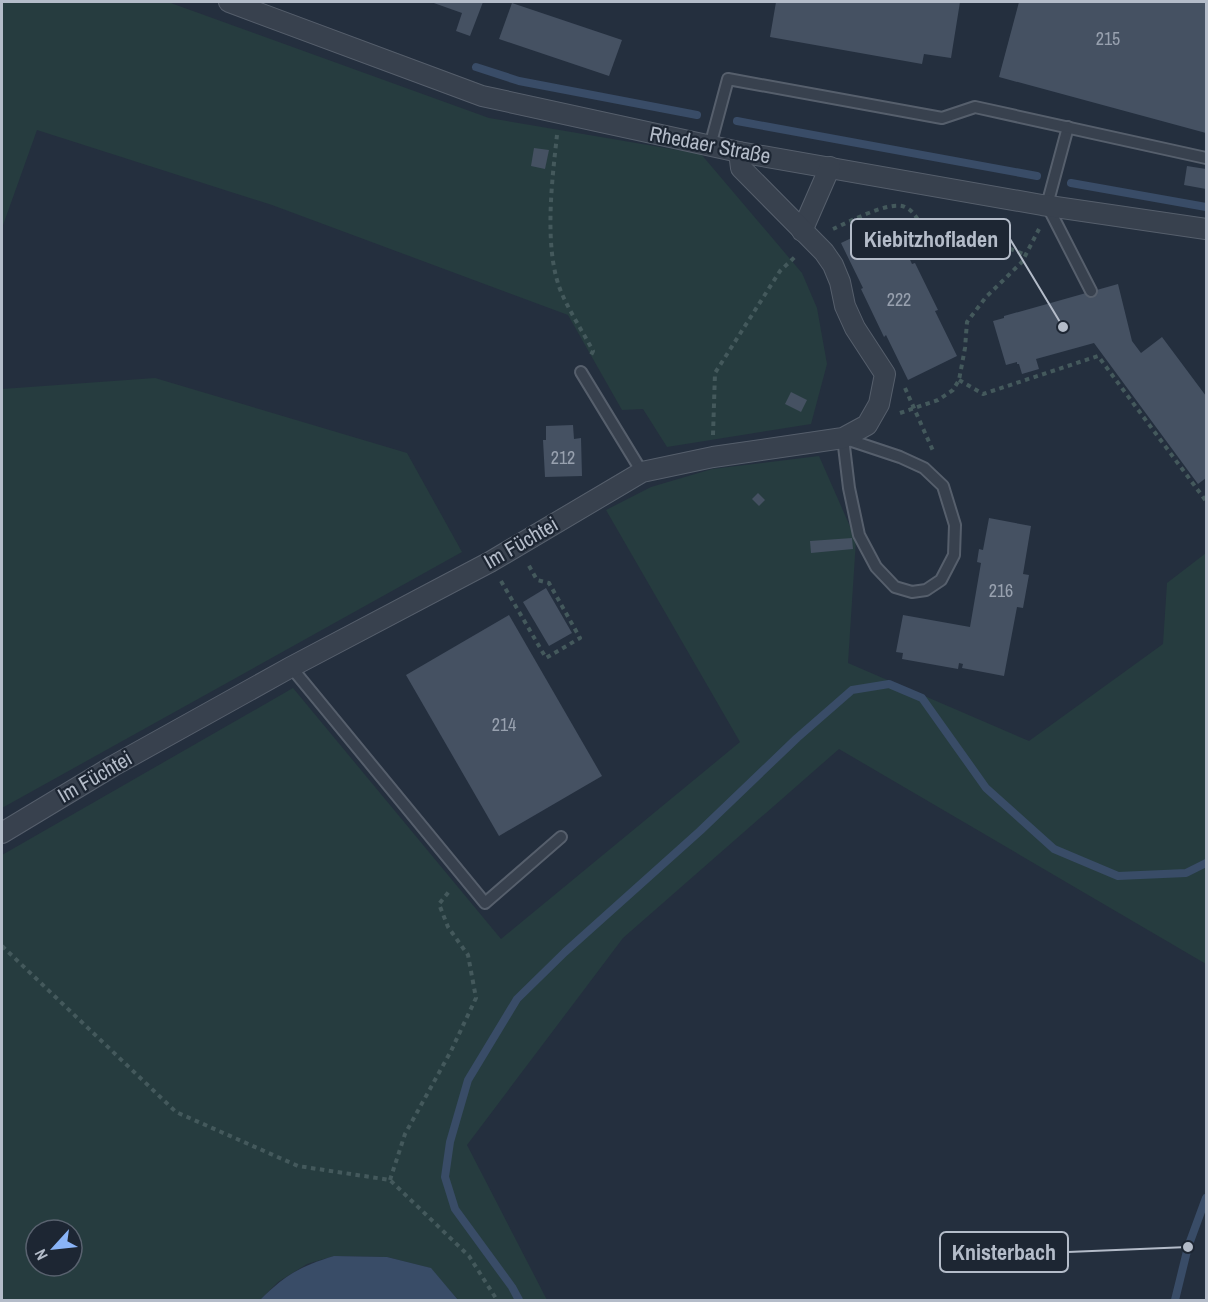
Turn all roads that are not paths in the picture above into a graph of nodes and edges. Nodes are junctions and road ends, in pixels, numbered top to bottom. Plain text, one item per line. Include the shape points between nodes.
1 (229, 2) edge
2 (271, 8) edge
3 (1068, 127) junction
4 (710, 146) junction
5 (739, 152) junction
6 (1206, 158) edge
7 (830, 167) junction
8 (1045, 205) junction
9 (1206, 229) edge
10 (807, 236) junction
11 (1091, 291) dead end
12 (581, 372) road end
13 (843, 438) junction
14 (642, 472) junction
15 (291, 668) junction
16 (2, 833) edge
17 (561, 837) dead end

1 - 2 street, Rhedaer Straße
2 - 4 street, Rhedaer Straße via 482,96
3 - 4 lane via 975,107 942,118 728,79
3 - 6 lane
3 - 8 lane
4 - 5 street, Rhedaer Straße
5 - 7 street, Rhedaer Straße
5 - 10 street via 741,168
7 - 8 street, Rhedaer Straße
7 - 10 street
8 - 9 street, Rhedaer Straße
8 - 11 lane
10 - 13 street, Im Füchtei via 833,265 855,328 885,374 879,404 867,425
12 - 14 lane
13 - 13 lane via 924,468 943,486 955,525 954,555 941,580 926,590 912,592 895,587 876,567 859,535
13 - 14 street, Im Füchtei
14 - 15 street, Im Füchtei via 490,562
15 - 16 street, Im Füchtei via 113,766
15 - 17 lane via 484,903

